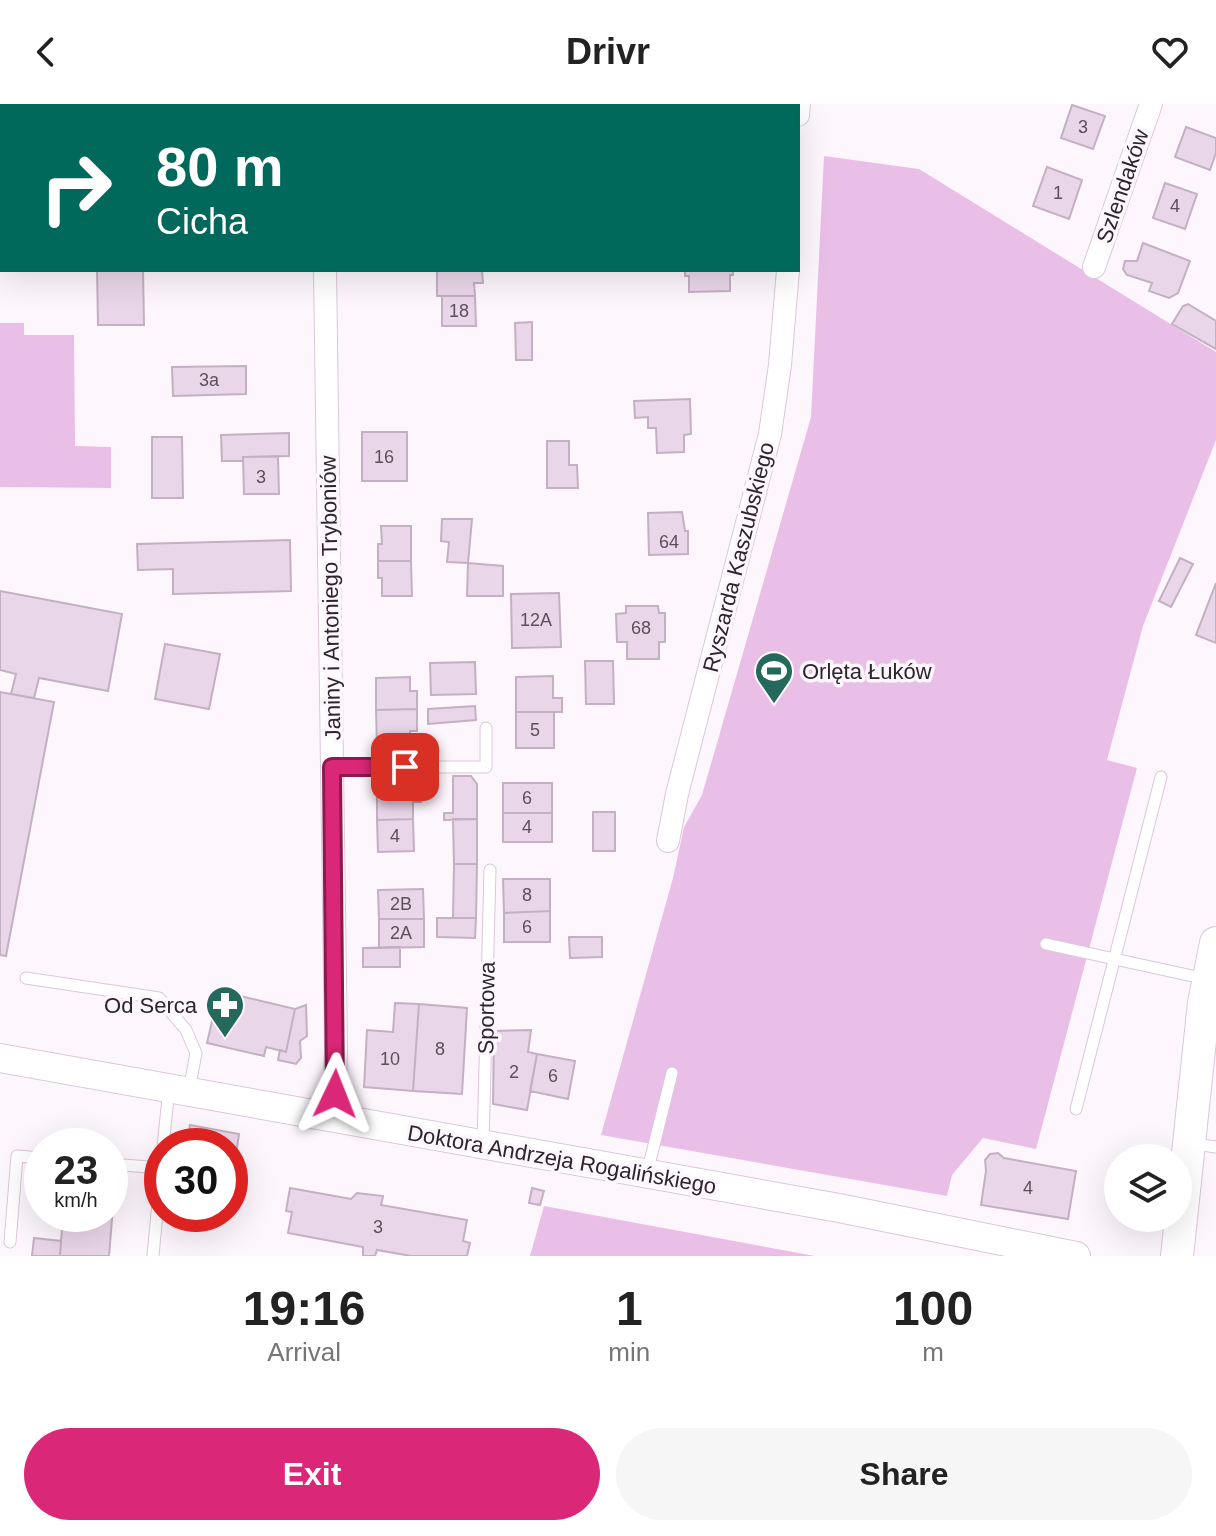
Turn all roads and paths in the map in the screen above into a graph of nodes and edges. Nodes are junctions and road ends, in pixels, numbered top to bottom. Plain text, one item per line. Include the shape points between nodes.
1 (1151, 104) edge
2 (1094, 267) dead end
3 (325, 272) edge
4 (788, 272) edge
5 (486, 728) dead end
6 (332, 767) junction
7 (1161, 777) dead end
8 (668, 841) dead end
9 (490, 870) dead end
10 (1216, 943) edge
11 (1046, 944) dead end
12 (1112, 960) junction
13 (26, 978) dead end
14 (1209, 979) junction
15 (0, 1058) edge
16 (672, 1073) dead end
17 (179, 1090) junction
18 (1076, 1109) dead end
19 (334, 1118) junction
20 (168, 1128) edge
21 (1203, 1145) edge
22 (483, 1146) junction
23 (24, 1157) edge
24 (647, 1174) junction
25 (155, 1232) edge
26 (10, 1242) dead end
27 (153, 1256) edge
28 (1076, 1256) edge
29 (1177, 1256) edge

1 - 2 street, Szlendaków
3 - 6 street, Janiny i Antoniego Tryboniów
4 - 8 street, Ryszarda Kaszubskiego via 770,434
5 - 6 lane via 486,767
6 - 19 street, Janiny i Antoniego Tryboniów
7 - 12 lane
9 - 22 lane, Sportowa
10 - 14 main road
11 - 12 lane
12 - 14 lane
12 - 18 lane
13 - 17 lane via 159,998 186,1030 196,1053
14 - 21 main road
15 - 17 street, Doktora Andrzeja Rogalińskiego
16 - 24 lane
17 - 19 street, Doktora Andrzeja Rogalińskiego
17 - 20 lane
19 - 22 street, Doktora Andrzeja Rogalińskiego
21 - 29 main road
22 - 24 street, Doktora Andrzeja Rogalińskiego
23 - 26 lane via 17,1156
24 - 28 street, Doktora Andrzeja Rogalińskiego
25 - 27 lane

